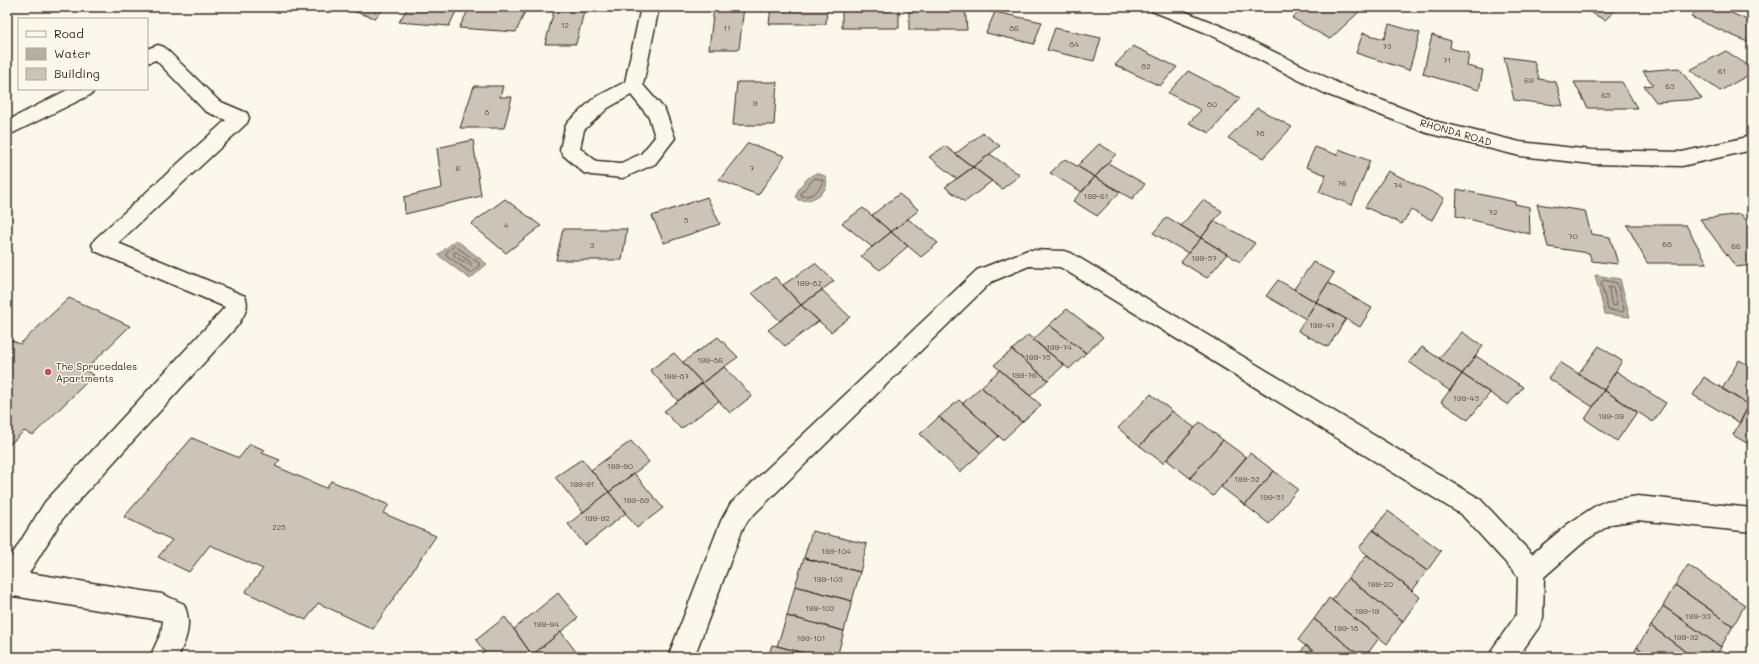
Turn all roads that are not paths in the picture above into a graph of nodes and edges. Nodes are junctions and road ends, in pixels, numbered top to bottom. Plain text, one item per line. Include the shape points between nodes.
1 (650, 7) edge
2 (1158, 7) edge
3 (148, 57) edge
4 (633, 86) junction
5 (83, 90) edge
6 (7, 129) edge
7 (1752, 143) edge
8 (1752, 520) edge
9 (1531, 571) junction
10 (8, 584) edge
11 (164, 657) edge
12 (681, 657) edge
13 (1502, 657) edge

1 - 4 street
2 - 7 street, RHONDA ROAD via 1216,30 1333,89 1434,128 1520,149 1592,157 1682,159
3 - 10 street via 158,52 212,106 240,118 102,245 237,302 236,309 230,319 54,510
4 - 4 street via 601,103 575,127 570,150 591,168 623,171 648,159 665,138 658,115
5 - 6 street
8 - 9 street via 1638,508 1606,513 1576,532
9 - 12 street via 1470,507 1064,259 1028,258 984,276 740,511
9 - 13 street via 1530,618
10 - 11 street via 162,607 175,613 178,625

